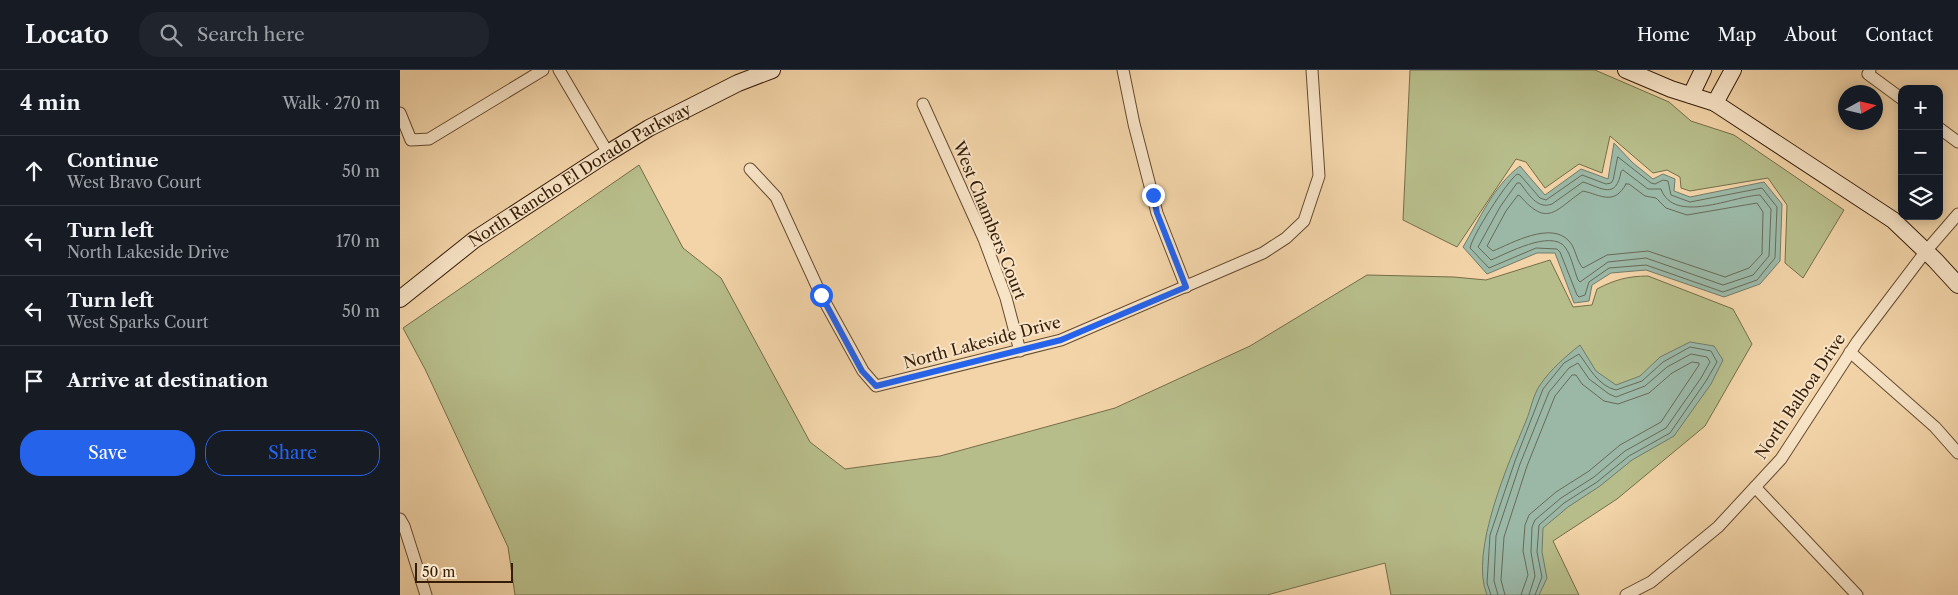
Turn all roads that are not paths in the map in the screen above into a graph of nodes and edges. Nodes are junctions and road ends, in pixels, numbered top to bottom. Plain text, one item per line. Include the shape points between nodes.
1 (543, 70) edge
2 (559, 70) edge
3 (772, 70) edge
4 (1123, 70) edge
5 (1312, 70) edge
6 (1626, 70) edge
7 (1703, 70) edge
8 (1733, 70) edge
9 (1869, 72) edge
10 (1691, 95) junction
11 (1898, 96) edge
12 (1715, 103) junction
13 (923, 104) dead end
14 (400, 112) edge
15 (1942, 130) edge
16 (1958, 142) edge
17 (608, 153) junction
18 (750, 169) dead end
19 (1958, 214) edge
20 (1926, 251) junction
21 (1958, 285) edge
22 (1186, 287) junction
23 (400, 299) edge
24 (1020, 351) junction
25 (1850, 352) junction
26 (1958, 454) edge
27 (1755, 487) junction
28 (400, 519) edge
29 (1629, 594) edge
30 (426, 595) edge
31 (1857, 595) edge

1 - 14 street via 429,139 411,140
2 - 17 street
3 - 17 street, North Rancho El Dorado Parkway via 738,83
4 - 22 street via 1157,213
5 - 22 street, North Lakeside Drive via 1319,176 1304,221 1263,253
6 - 10 street
7 - 10 street
8 - 12 street
9 - 11 street
10 - 12 street
12 - 20 street via 1892,220
13 - 24 street, West Chambers Court via 984,240 1006,298
15 - 16 street
17 - 23 street, North Rancho El Dorado Parkway via 474,240
18 - 24 street, North Lakeside Drive via 776,197 821,295 862,371 876,386
19 - 20 street, North Balboa Drive
20 - 21 street
20 - 25 street, North Balboa Drive
22 - 24 street, North Lakeside Drive via 1061,340
25 - 26 street via 1935,428
25 - 27 street, North Balboa Drive via 1781,459
27 - 29 street, North Balboa Drive via 1718,527 1651,582
27 - 31 street
28 - 30 street

